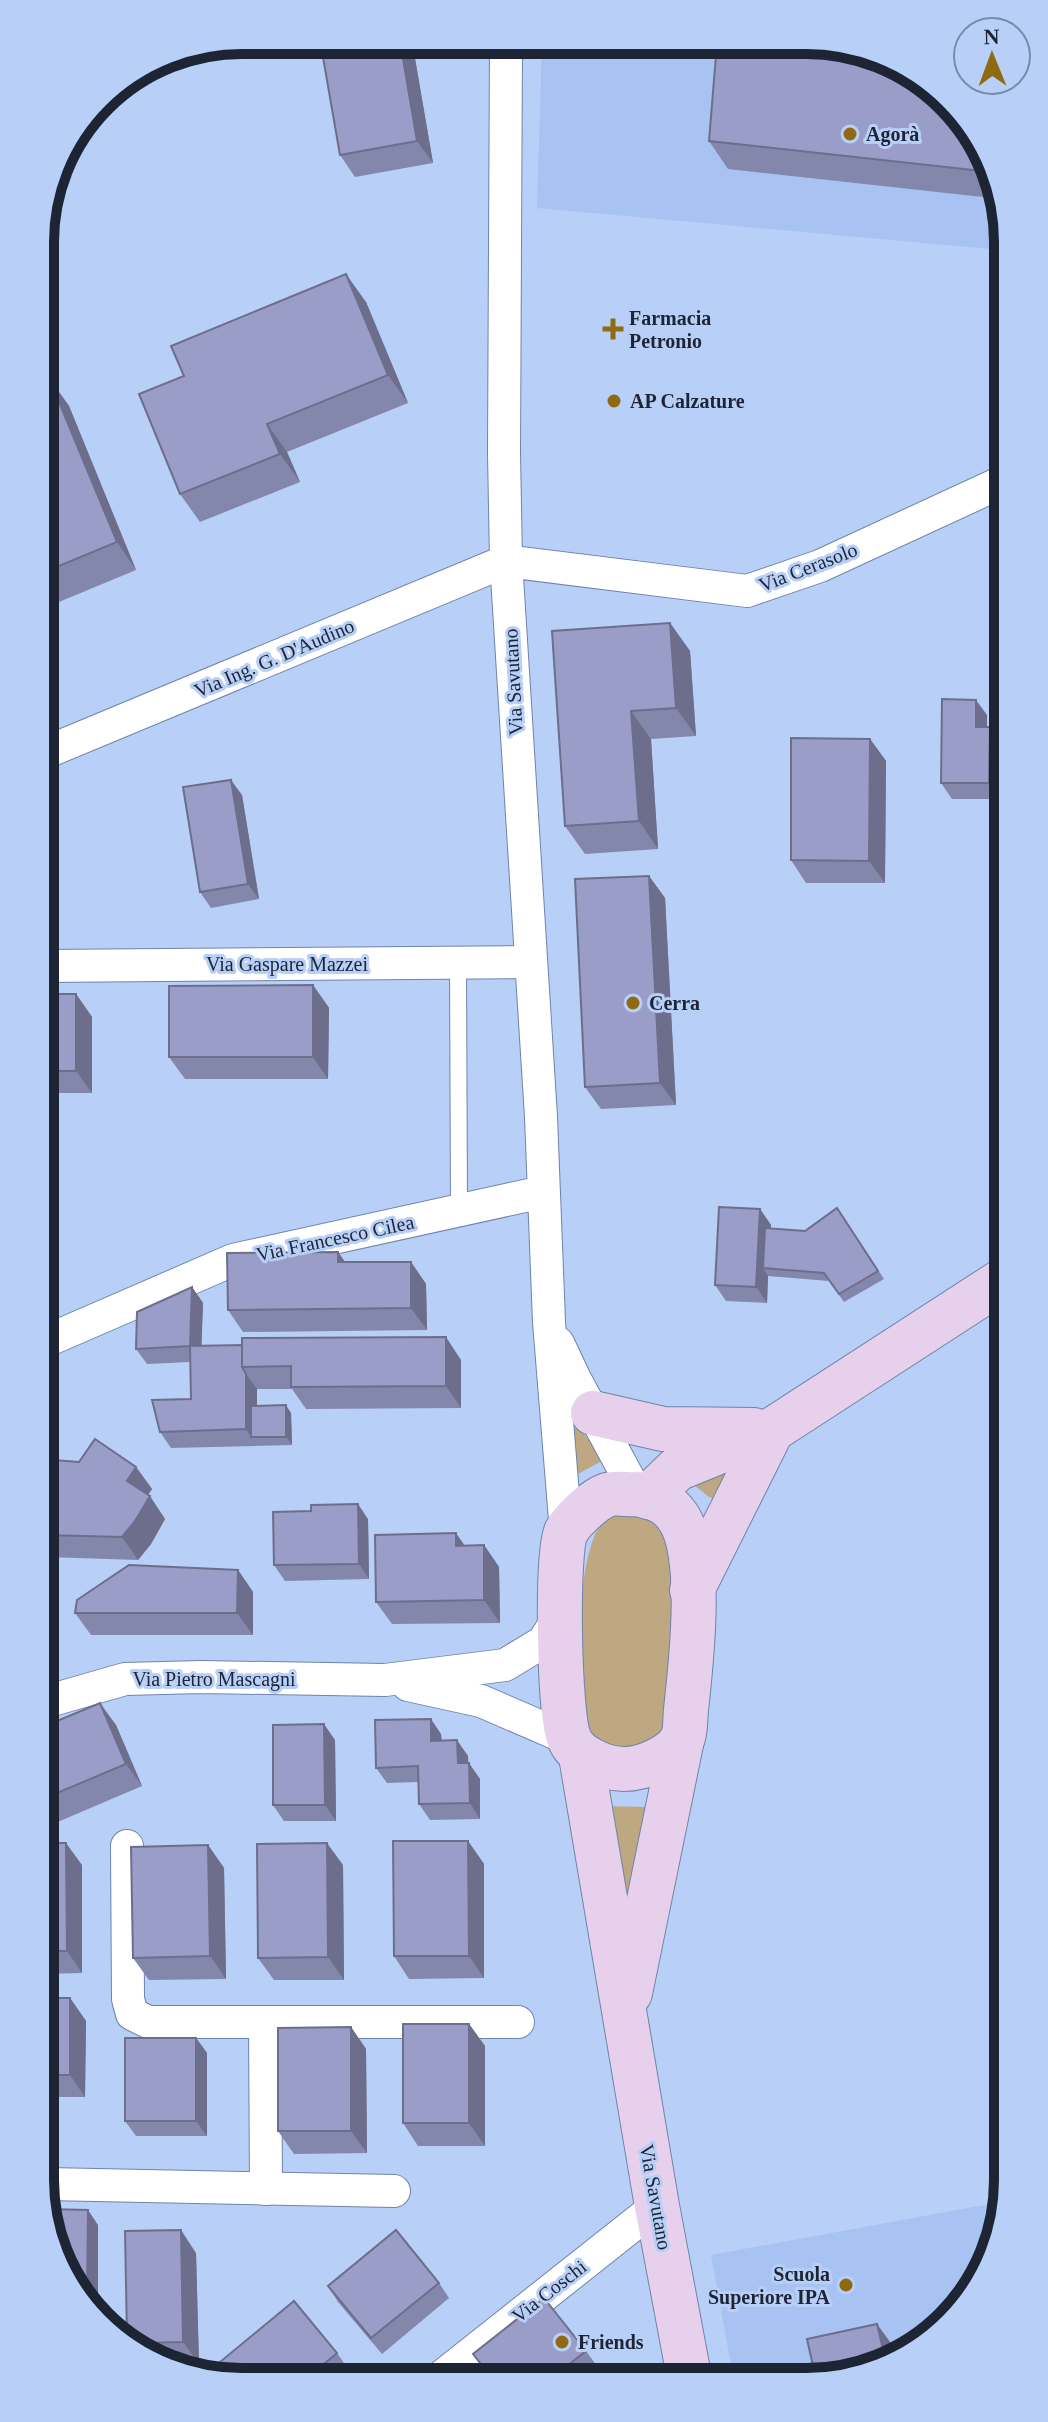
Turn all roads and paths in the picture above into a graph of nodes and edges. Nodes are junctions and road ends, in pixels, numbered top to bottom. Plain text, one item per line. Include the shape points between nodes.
1 (506, 54) edge
2 (994, 486) edge
3 (506, 561) junction
4 (54, 749) edge
5 (531, 962) junction
6 (458, 963) junction
7 (54, 966) edge
8 (543, 1192) junction
9 (459, 1211) junction
10 (994, 1286) edge
11 (549, 1322) junction
12 (54, 1338) edge
13 (593, 1413) junction
14 (772, 1430) junction
15 (643, 1496) junction
16 (566, 1532) junction
17 (692, 1590) junction
18 (560, 1616) junction
19 (385, 1680) junction
20 (54, 1699) edge
21 (682, 1739) junction
22 (575, 1748) junction
23 (127, 1846) dead end
24 (625, 2019) junction
25 (265, 2022) junction
26 (518, 2022) dead end
27 (54, 2184) edge
28 (266, 2189) junction
29 (394, 2191) dead end
30 (657, 2206) junction
31 (452, 2368) edge
32 (687, 2368) edge

1 - 3 street, Via Savutano
2 - 3 street, Via Cerasolo via 820,566 747,591
3 - 4 street, Via Ing. G. D'Audino
3 - 5 street, Via Savutano
5 - 6 street, Via Gaspare Mazzei
5 - 8 street, Via Savutano
6 - 7 street, Via Gaspare Mazzei
6 - 9 lane
8 - 9 street, Via Francesco Cilea
8 - 11 street, Via Savutano
9 - 12 street, Via Francesco Cilea via 233,1260
10 - 14 street
11 - 13 street
11 - 16 street, Via Savutano
13 - 14 street via 663,1429
13 - 15 street
14 - 15 street via 677,1469
14 - 17 street
15 - 16 street via 607,1495 583,1511
15 - 17 street via 663,1500 679,1518 690,1550
16 - 18 street, Via Savutano
17 - 21 street
18 - 19 street via 543,1642 505,1665
18 - 22 street, Via Savutano via 563,1703
19 - 20 street, Via Pietro Mascagni via 125,1679
19 - 22 street via 481,1701
21 - 22 street via 658,1762 623,1769
21 - 24 street
22 - 24 street, Via Savutano
23 - 25 street via 132,2014 148,2022
24 - 30 street, Via Savutano
25 - 26 street
25 - 28 street
27 - 28 street
28 - 29 street
30 - 31 street, Via Coschi
30 - 32 street, Via Savutano

